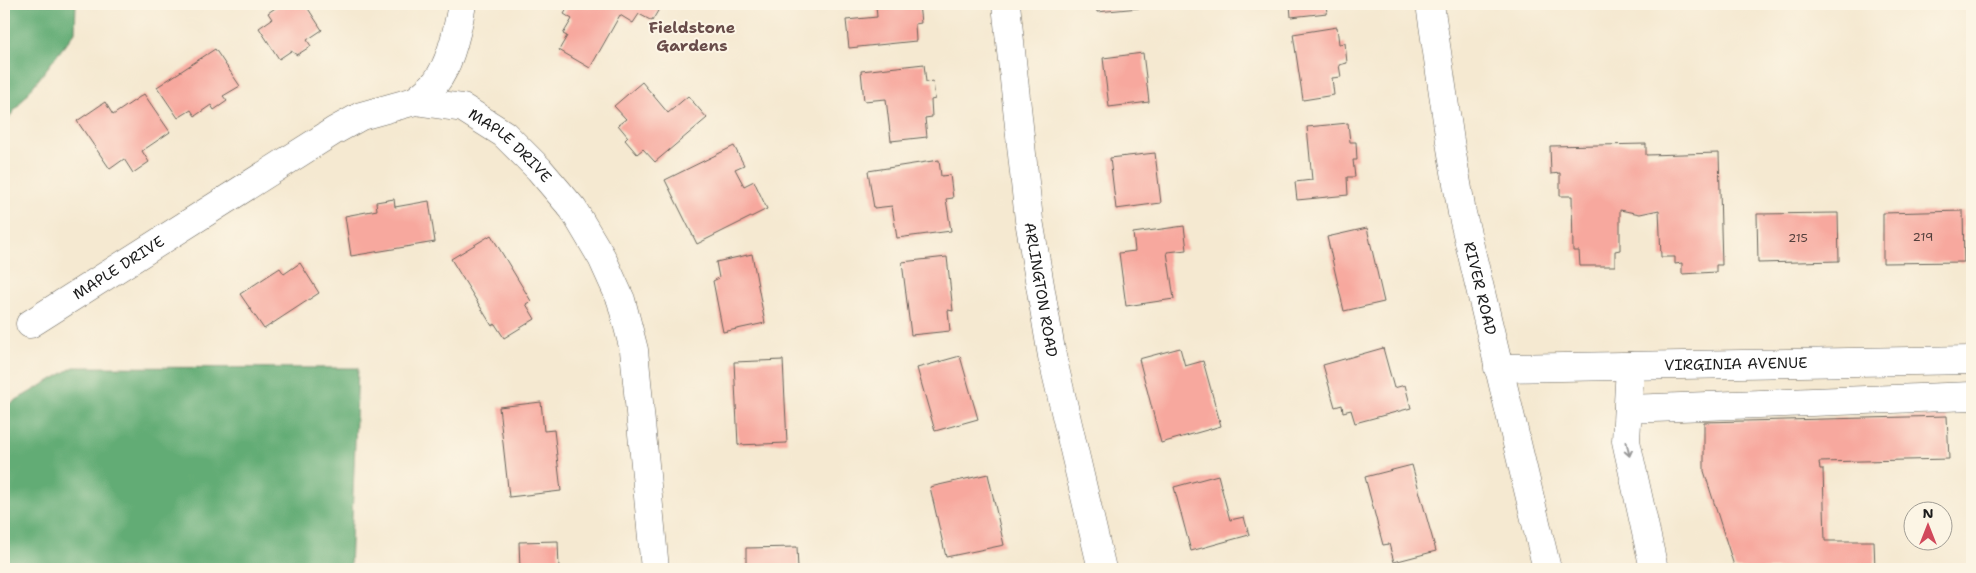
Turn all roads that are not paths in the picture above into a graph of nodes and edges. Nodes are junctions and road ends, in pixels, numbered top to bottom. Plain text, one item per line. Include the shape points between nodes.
1 (462, 4) edge
2 (1006, 4) edge
3 (1430, 4) edge
4 (416, 101) junction
5 (30, 324) dead end
6 (1972, 360) edge
7 (1877, 362) junction
8 (1630, 366) junction
9 (1498, 368) junction
10 (1972, 396) edge
11 (1877, 400) junction
12 (1628, 409) junction
13 (655, 569) edge
14 (1102, 569) edge
15 (1547, 569) edge
16 (1654, 569) edge

1 - 4 street via 449,57 436,81
2 - 14 street, ARLINGTON ROAD via 1030,230 1052,356
3 - 9 street, RIVER ROAD via 1450,148
4 - 5 street, MAPLE DRIVE via 361,116 334,130
4 - 13 street, MAPLE DRIVE via 463,108 504,134 573,209 602,258 621,300 634,350
6 - 7 street, VIRGINIA AVENUE
7 - 8 street, VIRGINIA AVENUE
7 - 11 street
8 - 9 street, VIRGINIA AVENUE
8 - 12 street
9 - 15 street, RIVER ROAD
10 - 11 street
11 - 12 street
12 -> 16 street via 1626,441

